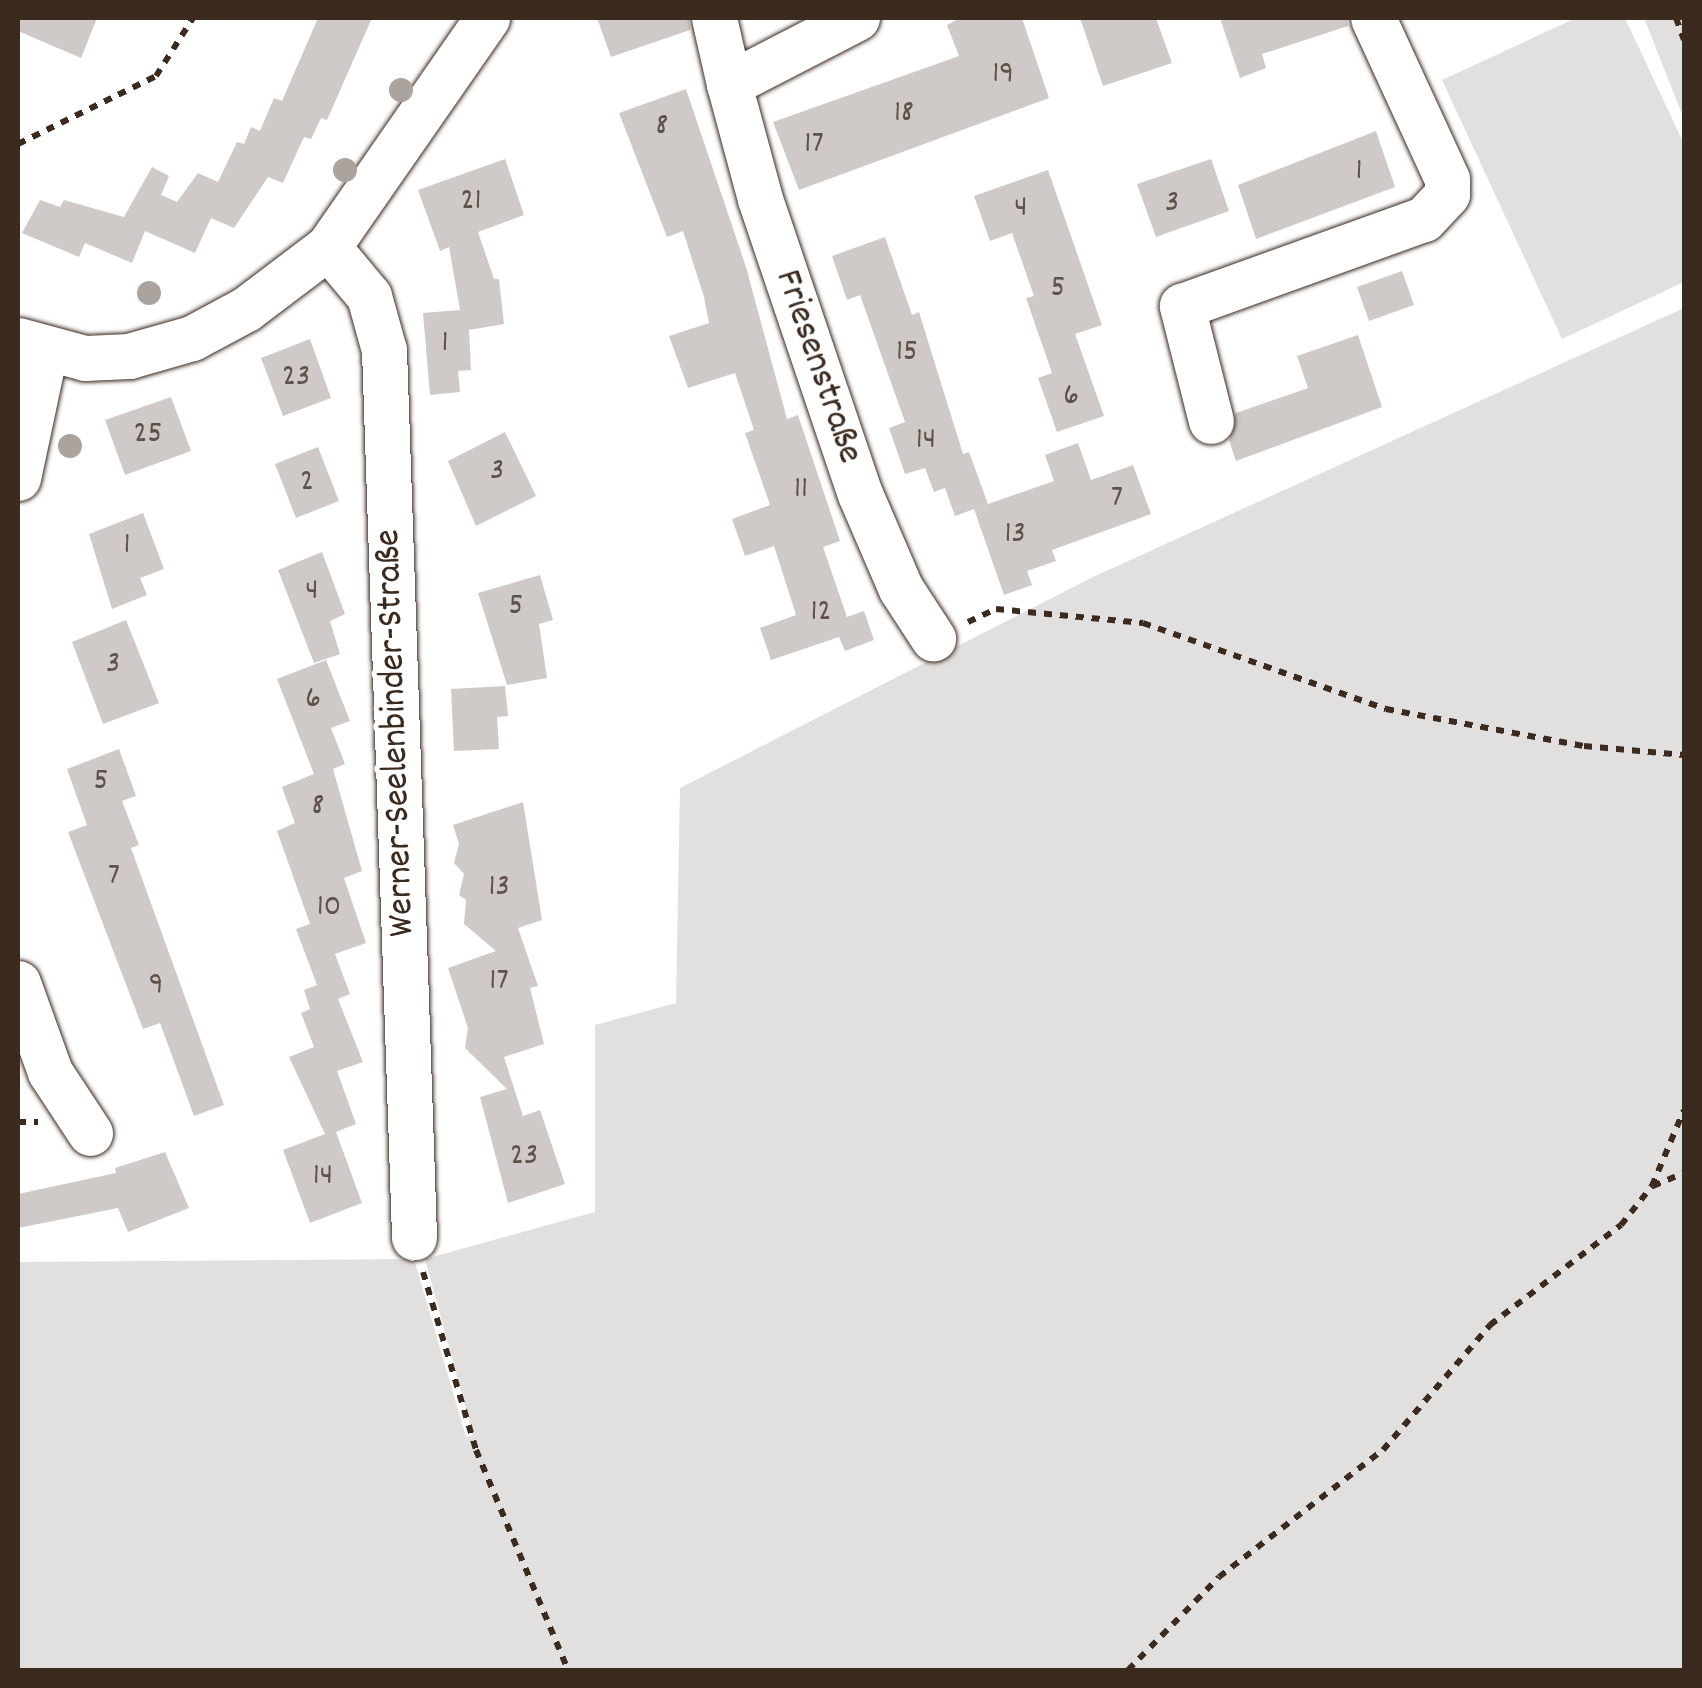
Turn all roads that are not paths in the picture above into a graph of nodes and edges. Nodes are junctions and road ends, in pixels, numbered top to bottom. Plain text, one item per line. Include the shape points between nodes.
1 (488, 18) edge
2 (714, 18) edge
3 (857, 18) edge
4 (1374, 18) edge
5 (729, 84) junction
6 (328, 247) junction
7 (31, 345) edge
8 (1211, 421) dead end
9 (18, 478) edge
10 (933, 638) road end
11 (18, 983) edge
12 (90, 1133) dead end
13 (414, 1237) road end

1 - 6 street
2 - 5 street, Friesenstraße
3 - 5 street
4 - 8 street via 1447,179 1439,209 1182,306
5 - 10 street, Friesenstraße via 760,199 860,494 901,590
6 - 7 street via 246,309 192,338 129,356
6 - 13 street, Werner-Seelenbinder-Straße via 369,296 384,350
7 - 9 street
11 - 12 street via 50,1072

